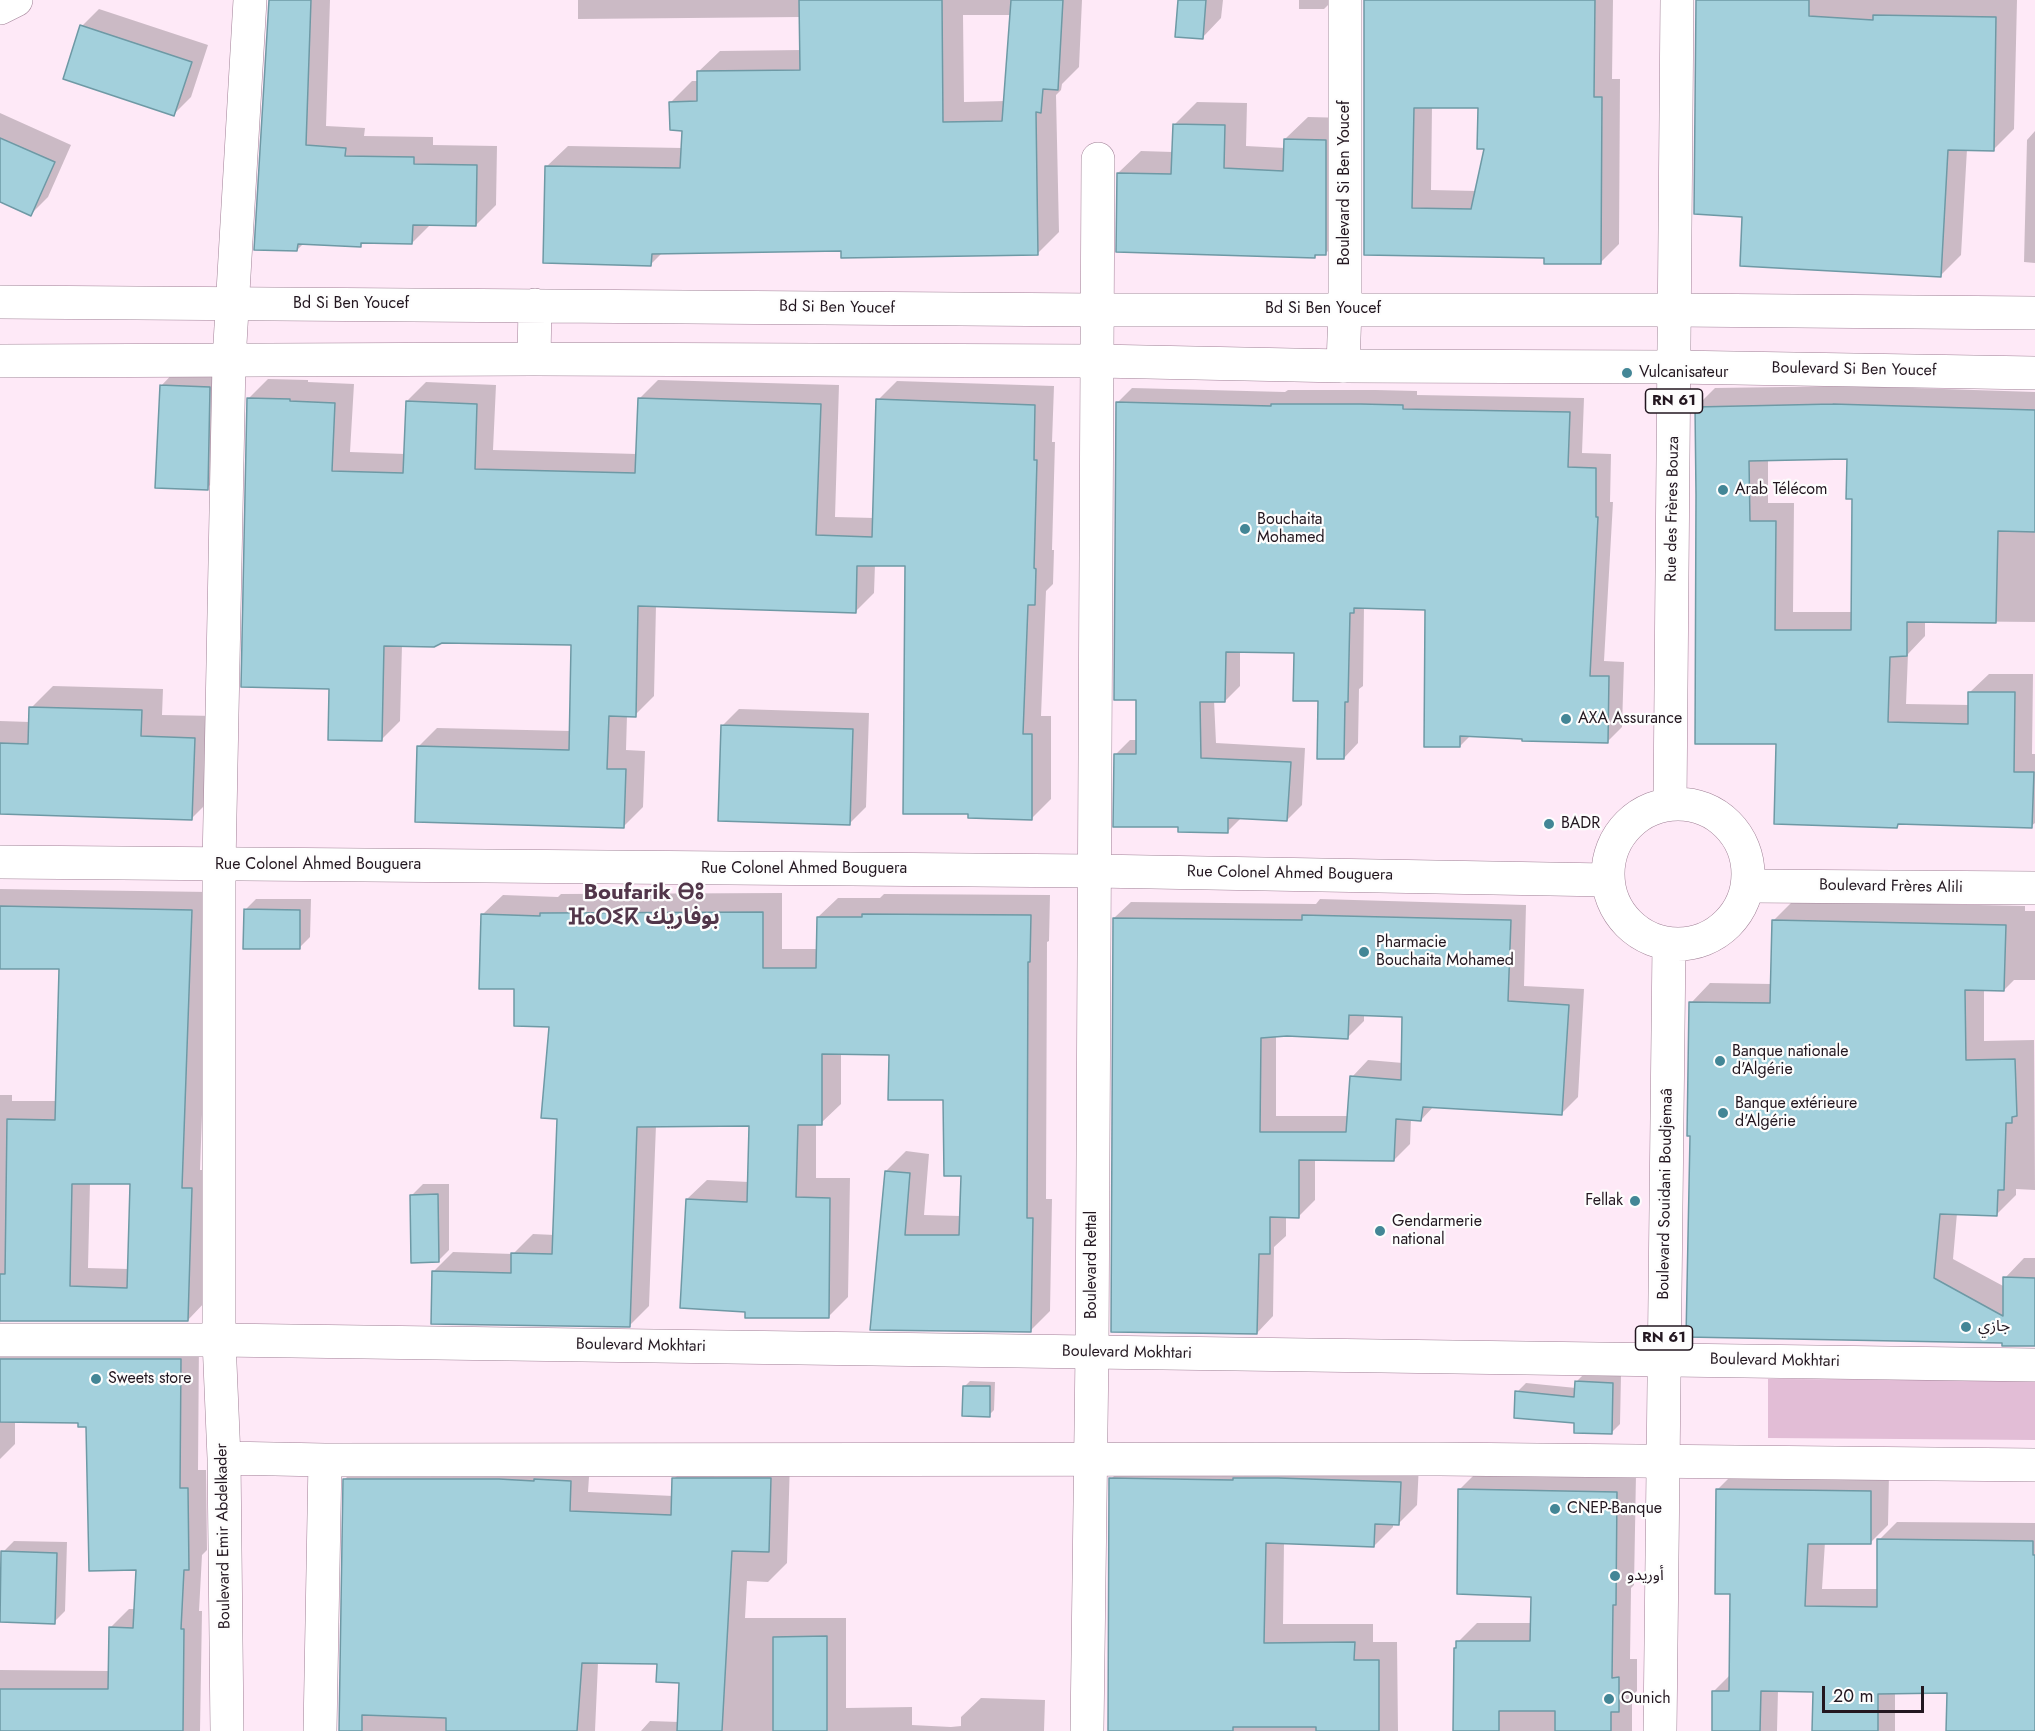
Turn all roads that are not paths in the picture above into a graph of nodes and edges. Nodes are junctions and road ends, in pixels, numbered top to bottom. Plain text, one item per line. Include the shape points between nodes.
1 (16, 0) edge
2 (250, 0) edge
3 (1345, 0) edge
4 (1677, 0) edge
5 (0, 8) edge
6 (1098, 159) dead end
7 (0, 302) edge
8 (230, 303) junction
9 (535, 305) junction
10 (1345, 309) junction
11 (1097, 310) junction
12 (1674, 310) junction
13 (2035, 314) edge
14 (534, 359) junction
15 (0, 361) edge
16 (228, 361) junction
17 (1097, 361) junction
18 (1343, 366) junction
19 (1674, 367) junction
20 (2035, 373) edge
21 (1670, 803) junction
22 (0, 862) edge
23 (219, 865) junction
24 (1094, 871) junction
25 (1607, 880) junction
26 (1748, 886) junction
27 (2035, 888) edge
28 (1669, 944) junction
29 (0, 1340) edge
30 (219, 1340) junction
31 (1092, 1352) junction
32 (1664, 1360) junction
33 (2035, 1365) edge
34 (224, 1458) junction
35 (1091, 1459) junction
36 (325, 1460) junction
37 (1663, 1460) junction
38 (2035, 1465) edge
39 (227, 1731) edge
40 (320, 1731) edge
41 (1087, 1731) edge
42 (1660, 1731) edge

1 - 5 street
2 - 8 street, Boulevard Emir Abdelkader
3 - 10 street, Boulevard Si Ben Youcef
4 - 12 street, Rue des Frères Bouza / RN 61
6 - 11 street, Boulevard Rettal
7 - 8 street, Bd Si Ben Youcef
8 - 9 street, Bd Si Ben Youcef
8 - 16 street, Boulevard Emir Abdelkader
9 - 11 street, Bd Si Ben Youcef
9 - 14 street
10 - 11 street, Bd Si Ben Youcef
10 - 12 street, Bd Si Ben Youcef
10 - 18 street, Boulevard Si Ben Youcef
11 - 17 street, Boulevard Rettal
12 - 13 street
12 - 19 street, Rue des Frères Bouza / RN 61
14 - 16 street
14 - 17 street
15 - 16 street
16 - 23 street, Boulevard Emir Abdelkader
17 - 18 street
17 - 24 street, Boulevard Rettal
18 - 19 street
19 - 20 street, Boulevard Si Ben Youcef
19 - 21 street, Rue des Frères Bouza / RN 61
21 - 25 street via 1649,809 1630,821 1617,838
21 - 26 street via 1696,805 1719,816 1738,835 1747,859
22 - 23 street, Rue Colonel Ahmed Bouguera
23 - 24 street, Rue Colonel Ahmed Bouguera
23 - 30 street, Boulevard Emir Abdelkader
24 - 25 street, Rue Colonel Ahmed Bouguera
24 - 31 street, Boulevard Rettal
25 - 28 street via 1613,903 1627,923 1646,937
26 - 27 street, Boulevard Frères Alili
26 - 28 street via 1741,906 1728,924 1711,937 1690,944
28 - 32 street, Boulevard Souidani Boudjemaâ / RN 61
29 - 30 street, Boulevard Mokhtari
30 - 31 street, Boulevard Mokhtari
30 - 34 street, Boulevard Emir Abdelkader
31 - 32 street, Boulevard Mokhtari
31 - 35 street, Boulevard Rettal
32 - 33 street, Boulevard Mokhtari
32 - 37 street, Boulevard Souidani Boudjemaâ / RN 61
34 - 36 street
34 - 39 street, Boulevard Emir Abdelkader
35 - 36 street
35 - 37 street
35 - 41 street, Boulevard Rettal
36 - 40 street
37 - 38 street
37 - 42 street, Boulevard Souidani Boudjemaâ / RN 61

